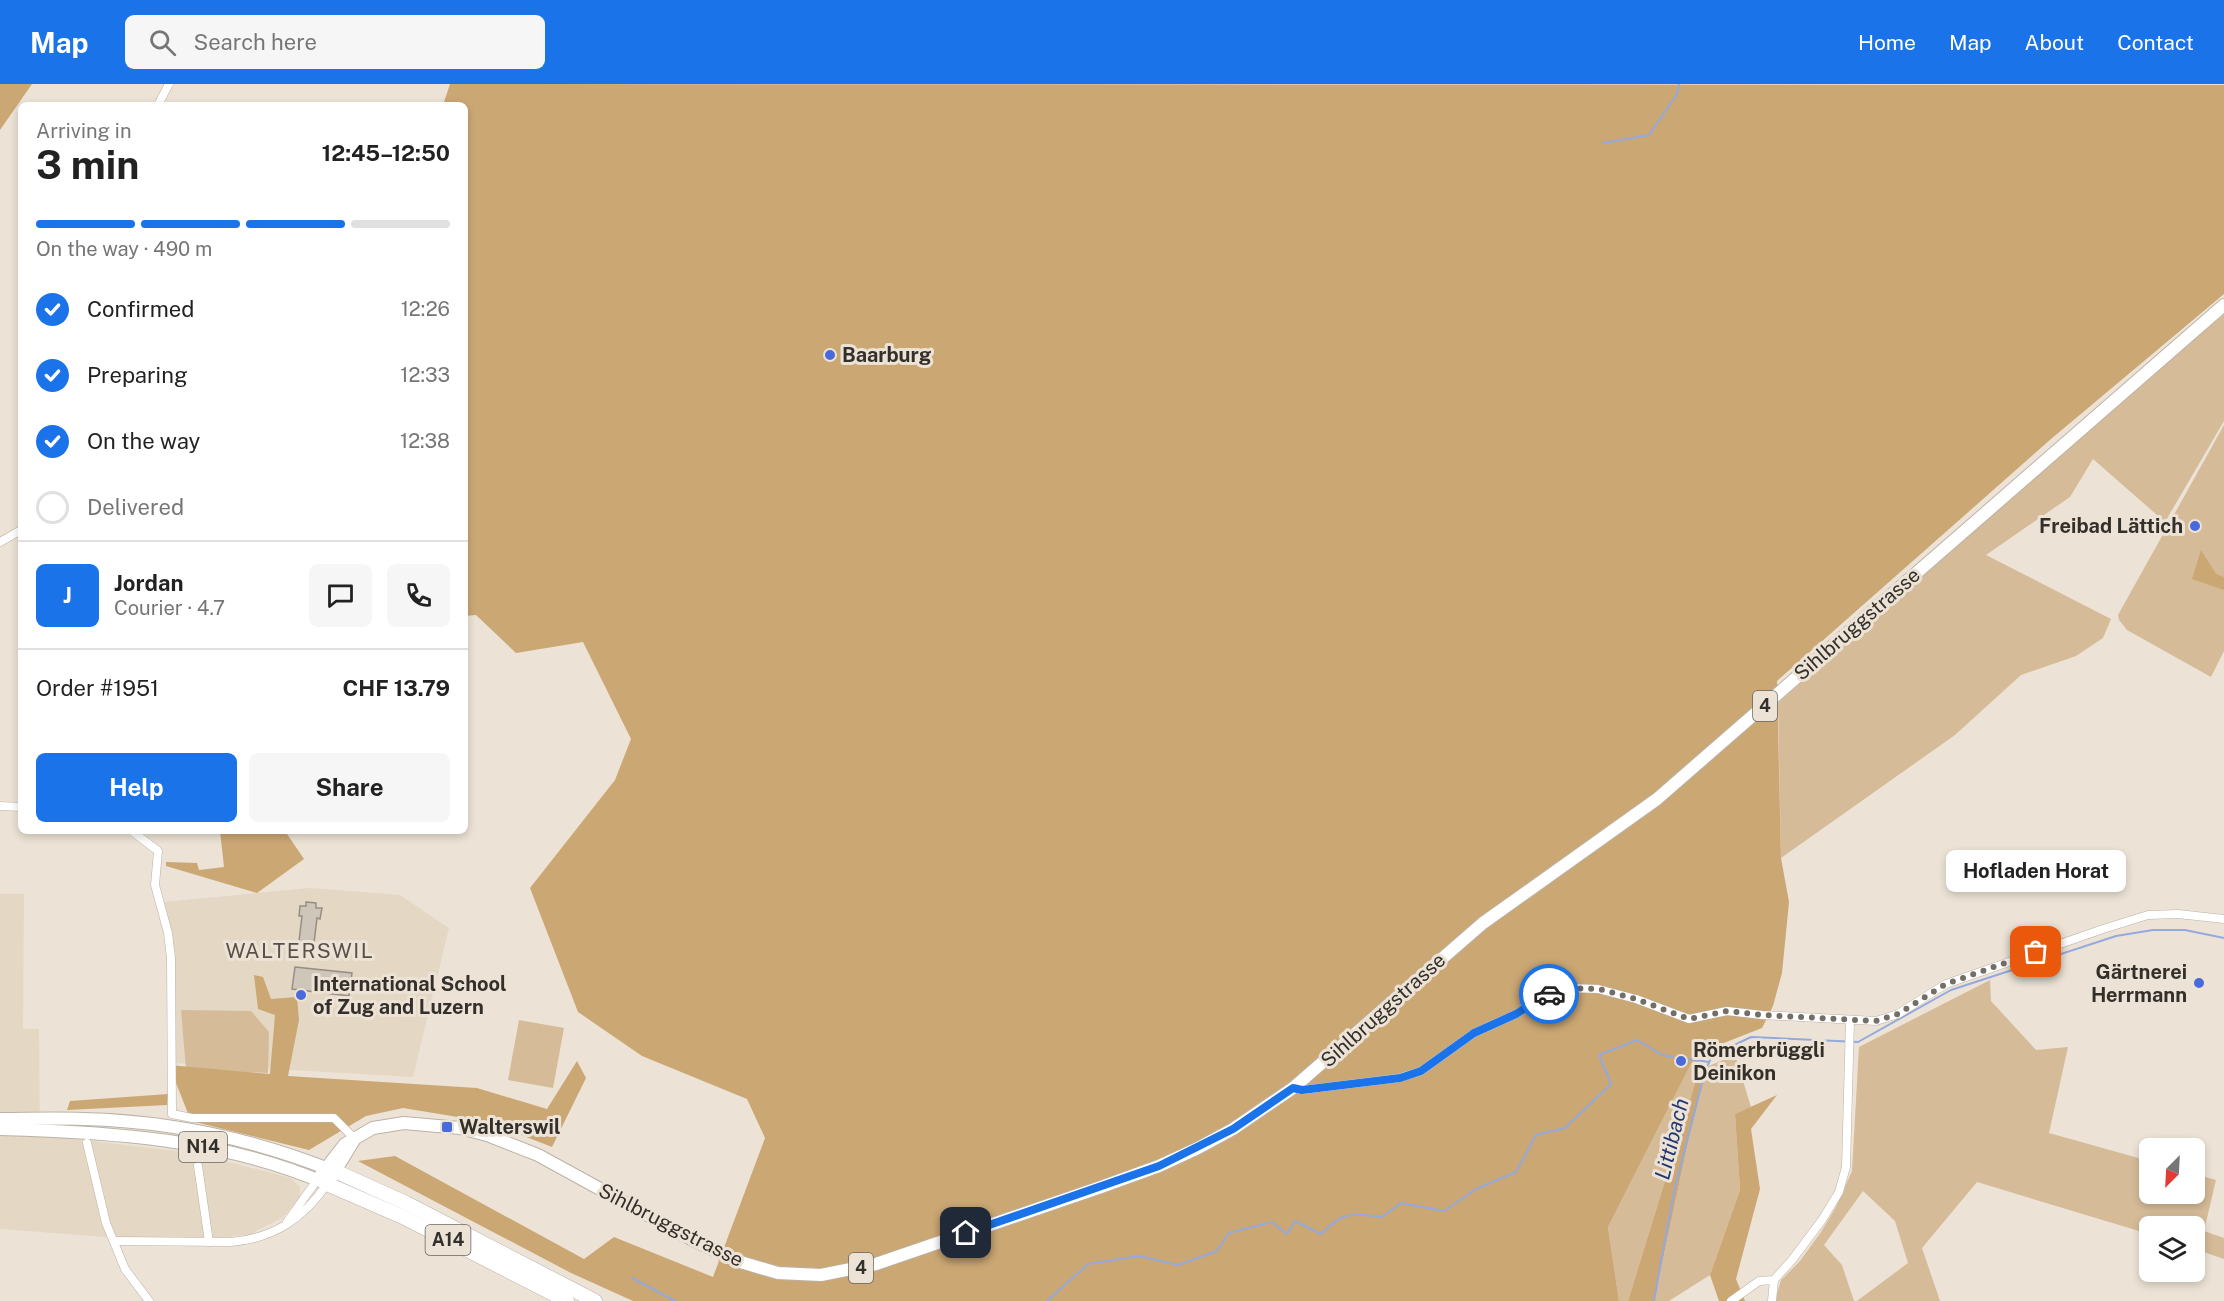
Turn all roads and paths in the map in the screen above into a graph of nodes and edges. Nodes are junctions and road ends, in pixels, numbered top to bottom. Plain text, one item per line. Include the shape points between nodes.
1 (169, 84) edge
2 (160, 102) edge
3 (2224, 306) edge
4 (18, 532) edge
5 (0, 542) edge
6 (0, 806) edge
7 (18, 807) edge
8 (136, 834) edge
9 (2224, 919) edge
10 (1850, 1020) junction
11 (1293, 1088) junction
12 (0, 1119) edge
13 (0, 1129) edge
14 (355, 1139) junction
15 (87, 1143) dead end
16 (198, 1166) dead end
17 (330, 1169) junction
18 (322, 1182) junction
19 (114, 1241) junction
20 (210, 1242) junction
21 (1774, 1280) junction
22 (149, 1301) edge
23 (567, 1301) edge
24 (595, 1301) edge
25 (1731, 1301) edge
26 (1772, 1301) edge

1 - 2 street
3 - 11 main road, Sihlbruggstrasse / 4 via 1657,799 1483,922
4 - 5 street
6 - 7 street
8 - 14 street via 158,851 154,885 171,958 172,1114 192,1118 334,1118
9 - 10 street via 2148,915 1946,984 1898,1014 1876,1021
10 - 11 street via 1727,1011 1689,1019 1599,989 1566,988 1474,1033 1421,1071 1389,1079
10 - 21 street via 1846,1167 1822,1220
11 - 14 main road, Sihlbruggstrasse / 4 via 1233,1129 1159,1166 876,1264 820,1275 778,1273 736,1261 538,1155 487,1135 404,1123 373,1128
12 - 17 main road, N14 via 94,1120 175,1128 267,1148
13 - 18 main road, N14 via 183,1143 259,1160
14 - 17 main road
15 - 19 street
16 - 20 street
17 - 18 main road
17 - 24 highway, A14 via 406,1203
18 - 20 street via 308,1210 299,1218 249,1240
18 - 23 highway, A14 via 413,1222
19 - 20 street
19 - 22 street via 125,1269
21 - 25 street via 1759,1281
21 - 26 street

